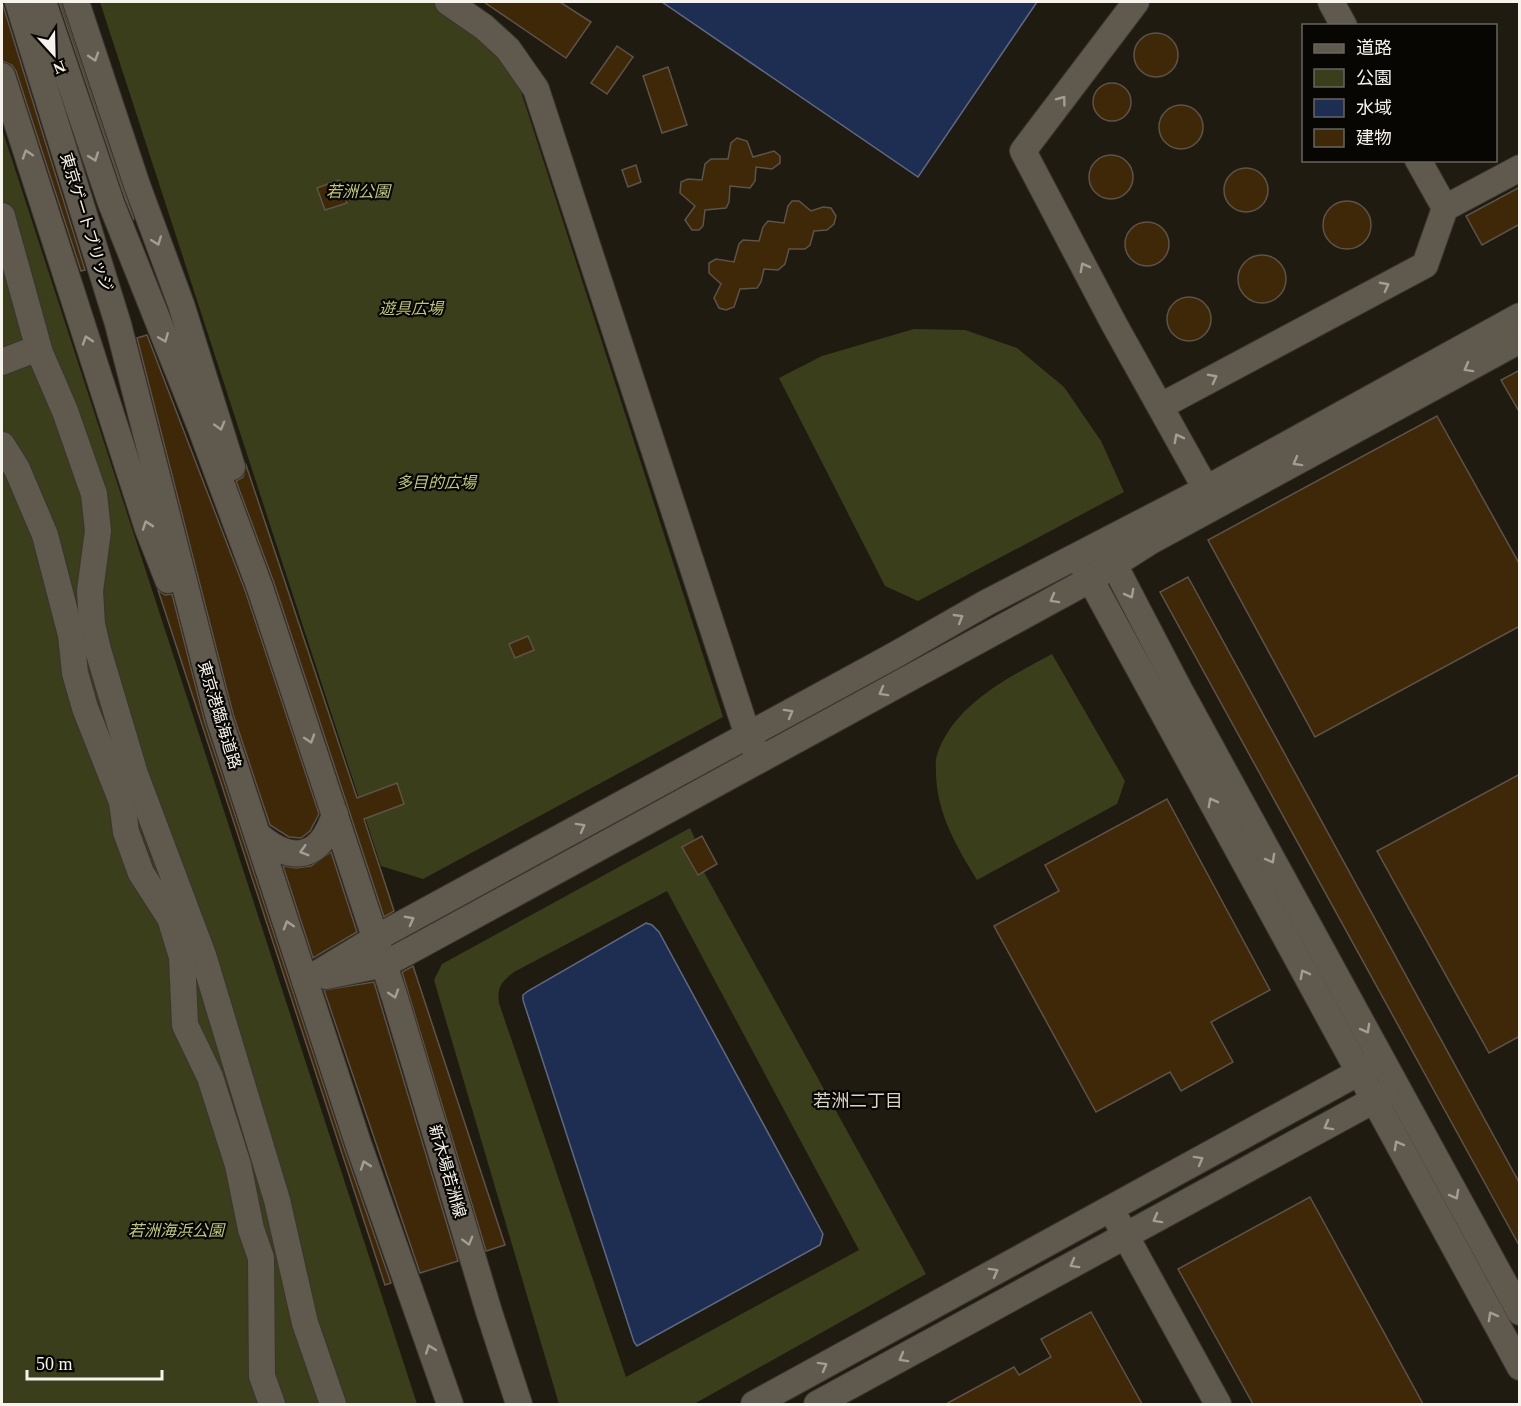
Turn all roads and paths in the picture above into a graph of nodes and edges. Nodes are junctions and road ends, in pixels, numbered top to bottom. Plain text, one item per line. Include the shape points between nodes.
1 (18, 2) edge
2 (43, 2) edge
3 (76, 2) edge
4 (448, 2) edge
5 (1136, 2) edge
6 (1331, 2) edge
7 (1343, 24) edge
8 (2, 76) edge
9 (1420, 162) edge
10 (1520, 168) edge
11 (1445, 208) junction
12 (2, 216) edge
13 (1520, 316) edge
14 (1520, 340) edge
15 (38, 348) junction
16 (2, 362) edge
17 (1161, 406) junction
18 (149, 444) joint
19 (2, 445) edge
20 (1206, 489) junction
21 (1102, 542) junction
22 (1077, 554) junction
23 (1114, 565) junction
24 (1090, 579) junction
25 (292, 684) junction
26 (219, 718) junction
27 (748, 736) junction
28 (761, 759) junction
29 (334, 814) junction
30 (259, 836) junction
31 (376, 938) junction
32 (385, 964) junction
33 (305, 981) junction
34 (1383, 1060) junction
35 (1359, 1072) junction
36 (1398, 1087) junction
37 (1374, 1101) junction
38 (1111, 1209) junction
39 (1126, 1236) junction
40 (1520, 1312) edge
41 (1520, 1367) edge
42 (791, 1395) edge
43 (272, 1404) edge
44 (333, 1404) edge
45 (450, 1404) edge
46 (519, 1404) edge
47 (754, 1404) edge
48 (817, 1404) edge
49 (1218, 1404) edge

1 - 18 street, 東京ゲートブリッジ via 89,224
2 -> 25 street, 東京ゲートブリッジ via 111,203 200,426
3 -> 25 street via 218,420
4 - 27 street via 508,49 536,89
17 -> 5 street via 1023,151
6 - 7 street
26 -> 8 street via 148,529
9 - 11 street
10 - 11 street
17 -> 11 street via 1425,265
12 - 15 street
13 - 20 street
14 -> 23 street via 1151,541
15 - 16 street
15 - 44 street via 94,494 98,531 90,591 98,650 135,774 226,1028 280,1211 305,1323
20 -> 17 street
18 - 26 street, 東京港臨海道路
19 - 43 street via 17,469 45,535 70,635 75,673 122,802 126,832 141,873 170,918 182,957 185,1024 213,1088 238,1165 261,1258 262,1376
20 - 21 street
21 - 22 street
21 - 23 street
22 - 24 street
27 -> 22 street
23 - 24 street
23 -> 34 street
24 -> 28 street
35 -> 24 street
25 -> 29 street
26 - 30 street, 東京港臨海道路
27 - 28 street
31 -> 27 street
28 - 32 street
29 -> 30 street via 323,839 300,854 274,849
29 - 31 street
33 -> 30 street, 東京港臨海道路
31 - 32 street, 新木場若洲線
31 - 33 street
32 - 33 street
32 -> 46 street, 新木場若洲線
45 -> 33 street
34 - 35 street
34 - 36 street
35 - 37 street
38 -> 35 street
36 - 37 street
36 -> 40 street
37 -> 39 street
41 -> 37 street
38 - 39 street
42 -> 38 street
39 -> 48 street
39 - 49 street
42 - 47 street

